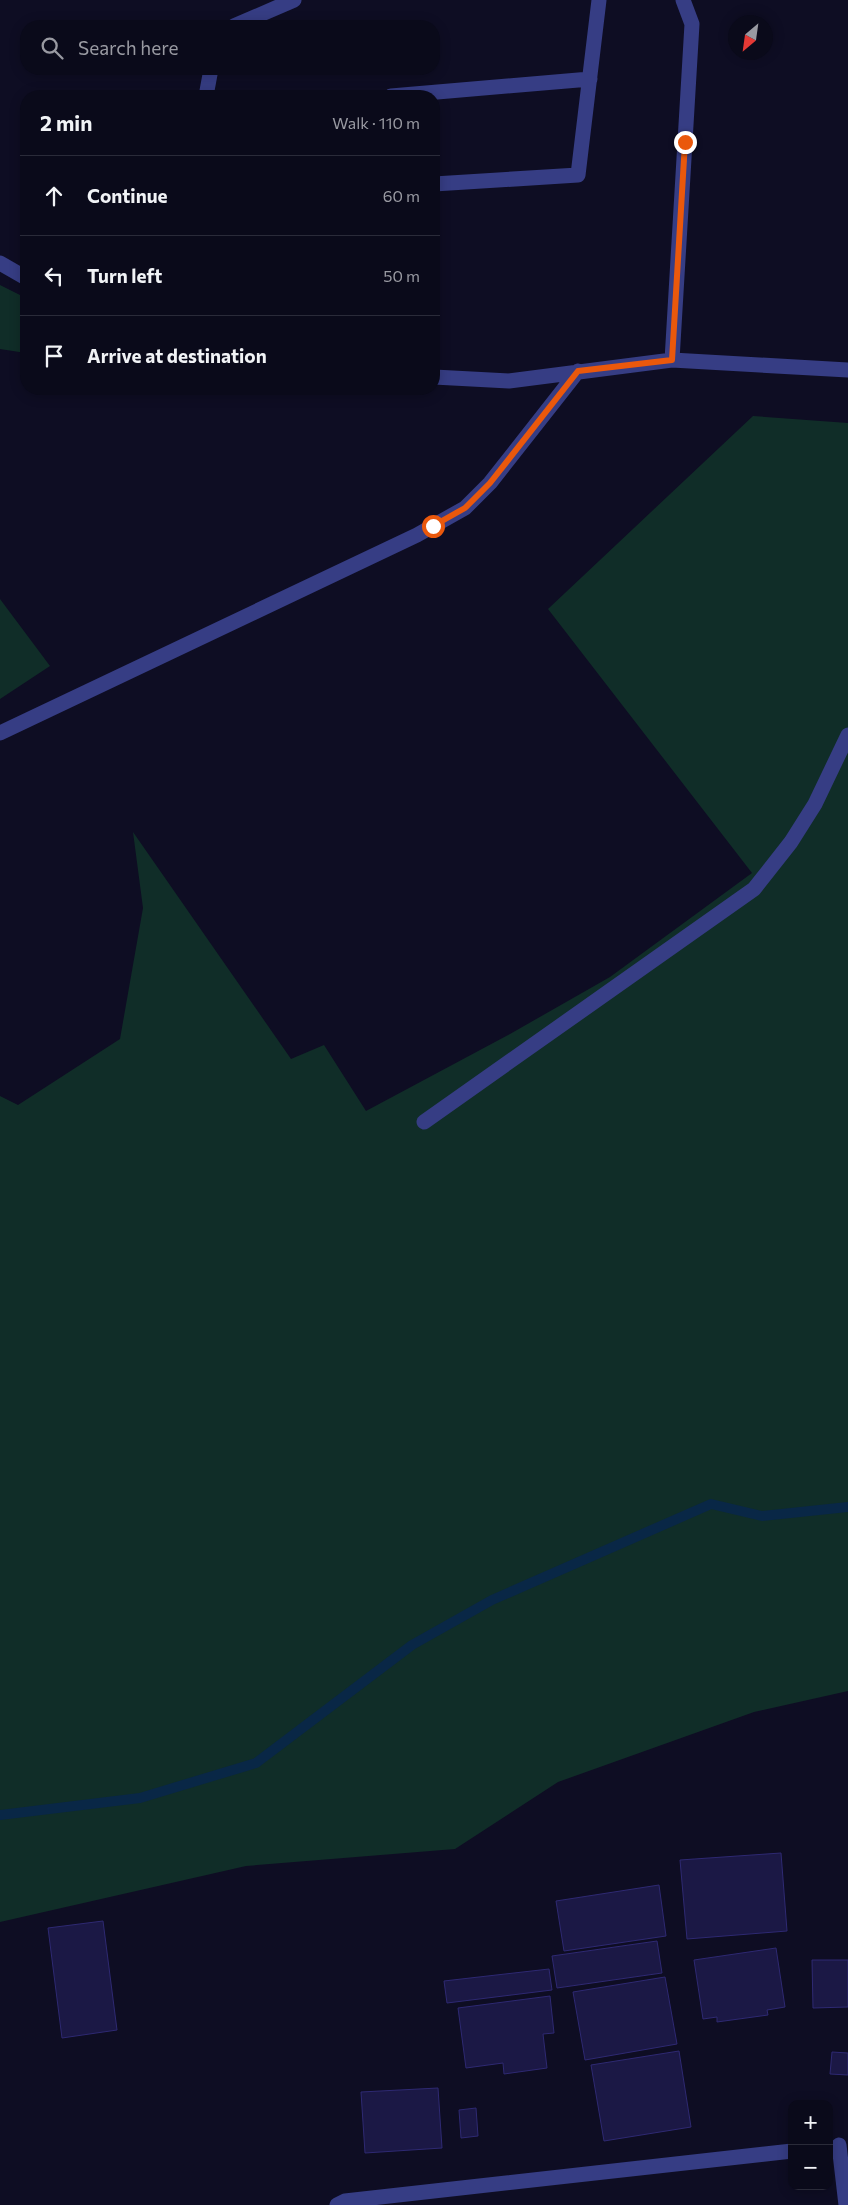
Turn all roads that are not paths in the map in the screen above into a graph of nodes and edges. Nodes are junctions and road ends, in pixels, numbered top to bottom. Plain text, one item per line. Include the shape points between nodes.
1 (294, 0) edge
2 (599, 0) edge
3 (683, 0) edge
4 (248, 20) edge
5 (210, 75) edge
6 (590, 79) junction
7 (207, 90) edge
8 (440, 92) edge
9 (440, 184) edge
10 (0, 264) edge
11 (20, 275) edge
12 (672, 360) junction
13 (848, 370) edge
14 (578, 371) junction
15 (440, 377) edge
16 (0, 733) edge
17 (848, 735) edge
18 (424, 1122) dead end
19 (839, 2146) edge
20 (788, 2151) edge
21 (336, 2205) edge
22 (846, 2205) edge

1 - 4 street
2 - 6 street
3 - 12 street via 692,24
5 - 7 street
6 - 8 street
6 - 9 street via 578,175
10 - 11 street
12 - 13 street
12 - 14 street
14 - 15 street via 509,381
14 - 16 street via 490,483 465,508 417,535
17 - 18 street via 815,804 791,842 754,889
19 - 22 street
20 - 21 street via 345,2201

